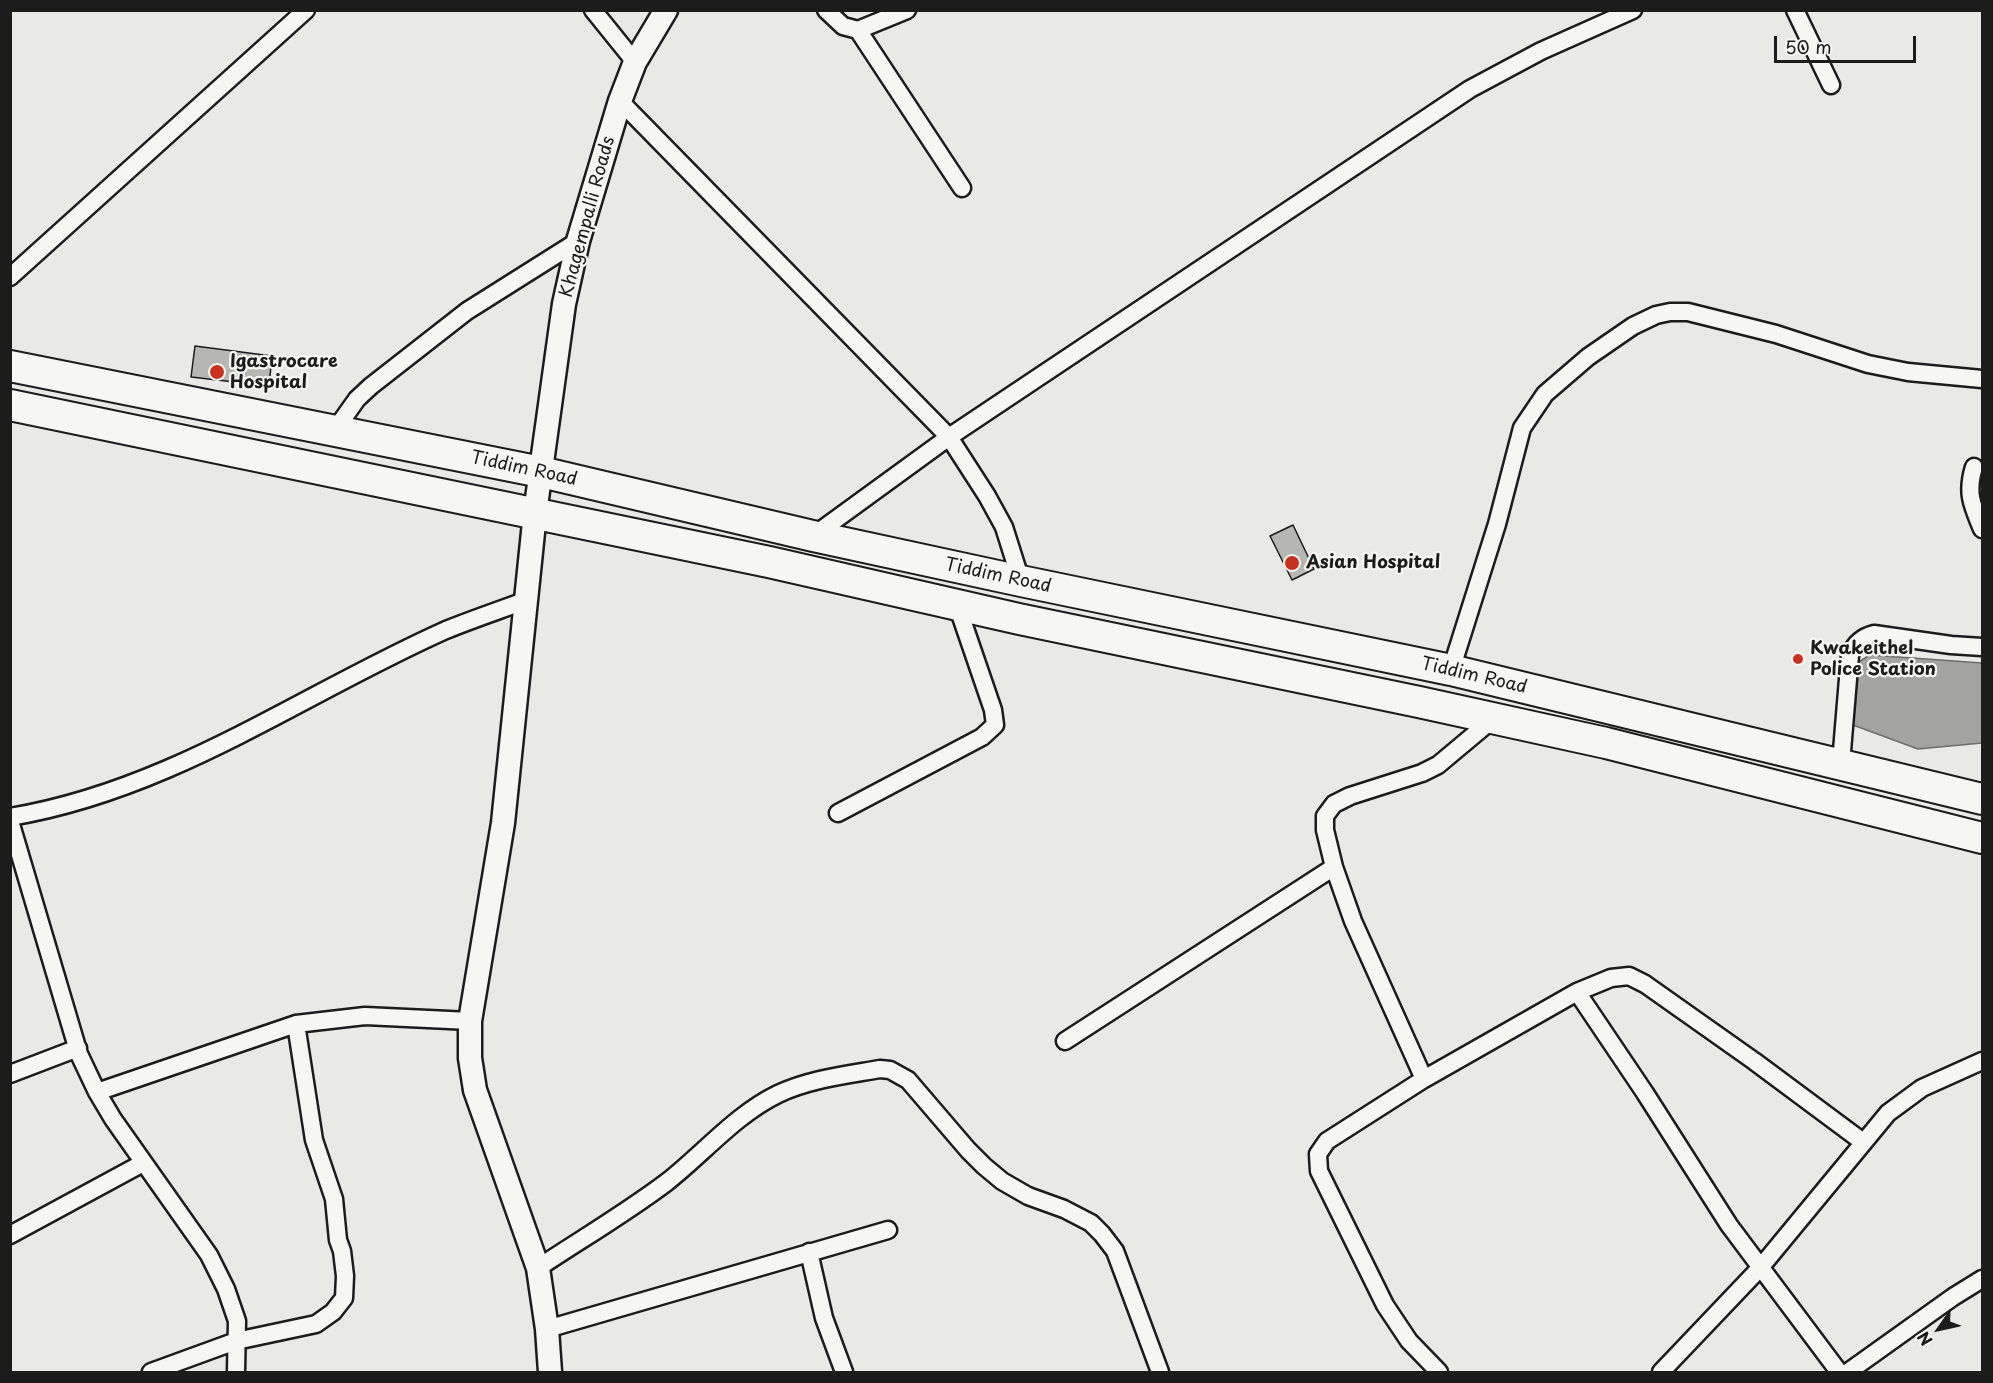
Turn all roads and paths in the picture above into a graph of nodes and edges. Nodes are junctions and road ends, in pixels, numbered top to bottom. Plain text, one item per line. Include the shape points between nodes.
1 (306, 10) edge
2 (593, 10) edge
3 (666, 10) edge
4 (826, 10) edge
5 (907, 10) edge
6 (1633, 10) edge
7 (1795, 10) edge
8 (858, 30) junction
9 (635, 62) junction
10 (1831, 85) dead end
11 (620, 101) junction
12 (962, 188) dead end
13 (578, 241) junction
14 (10, 276) edge
15 (10, 366) edge
16 (1983, 379) edge
17 (10, 405) edge
18 (335, 430) junction
19 (949, 437) junction
20 (1974, 467) dead end
21 (541, 472) junction
22 (535, 513) junction
23 (1983, 529) edge
24 (813, 536) junction
25 (1021, 581) junction
26 (527, 600) junction
27 (957, 605) junction
28 (1983, 646) edge
29 (1451, 670) junction
30 (1493, 719) junction
31 (1841, 763) junction
32 (1983, 799) edge
33 (838, 813) dead end
34 (10, 819) edge
35 (1983, 838) edge
36 (1334, 867) junction
37 (1577, 992) junction
38 (470, 1021) junction
39 (296, 1024) junction
40 (1065, 1041) dead end
41 (78, 1048) junction
42 (1983, 1061) edge
43 (10, 1074) edge
44 (1424, 1079) junction
45 (97, 1092) junction
46 (1863, 1142) junction
47 (143, 1163) junction
48 (888, 1230) dead end
49 (10, 1236) edge
50 (809, 1252) junction
51 (537, 1268) junction
52 (1760, 1268) junction
53 (1983, 1279) edge
54 (547, 1329) junction
55 (236, 1341) junction
56 (151, 1372) edge
57 (236, 1372) edge
58 (550, 1372) edge
59 (843, 1372) edge
60 (1160, 1372) edge
61 (1439, 1372) edge
62 (1661, 1372) edge
63 (1839, 1372) edge
64 (1848, 1372) edge

1 - 14 street
2 - 9 street
3 - 9 street, Khagempalli Roads
4 - 8 street via 843,26
5 - 8 street
6 - 19 street via 1541,51 1470,89
7 - 10 street
8 - 12 street
9 - 11 street, Khagempalli Roads
11 - 13 street, Khagempalli Roads
11 - 19 street
13 - 18 street via 467,311 370,386
13 - 21 street, Khagempalli Roads via 564,304
15 - 18 highway, Tiddim Road
16 - 29 street via 1868,364 1776,334 1688,312 1656,315 1633,326 1545,394 1522,428 1497,524
17 - 22 highway, Tiddim Road
18 - 21 highway, Tiddim Road
19 - 24 street
19 - 25 street via 1004,527
20 - 23 street via 1969,494
21 - 22 street, Khagempalli Roads
21 - 24 highway, Tiddim Road
22 - 26 street, Khagempalli Roads
22 - 27 highway, Tiddim Road
24 - 25 highway, Tiddim Road
25 - 29 highway, Tiddim Road
26 - 34 street via 444,631 196,758 93,798
26 - 38 street, Khagempalli Roads via 503,823
27 - 30 highway, Tiddim Road
27 - 33 street via 995,725 982,737
28 - 31 street via 1865,636 1851,655
29 - 31 highway, Tiddim Road
30 - 35 highway, Tiddim Road via 1606,743
30 - 36 street via 1438,765 1334,804 1325,816 1325,830
31 - 32 highway, Tiddim Road
34 - 41 street
36 - 40 street
36 - 44 street via 1376,976
37 - 44 street
37 - 46 street via 1611,978 1629,976 1645,984
37 - 52 street
38 - 39 street via 365,1016
38 - 51 street, Khagempalli Roads via 475,1090
39 - 45 street
39 - 55 street via 309,1113 334,1200 344,1268 344,1298 316,1324
41 - 43 street
41 - 45 street
42 - 46 street via 1922,1088 1888,1113
44 - 61 street via 1327,1141 1318,1154 1319,1171 1385,1305 1409,1341
45 - 47 street
46 - 52 street
47 - 49 street
47 - 55 street via 208,1255 226,1289 237,1322
48 - 50 street
50 - 54 street
50 - 59 street via 824,1318
51 - 54 street, Khagempalli Roads
51 - 60 street via 666,1183 733,1124 776,1095 821,1080 890,1070 908,1080 968,1150 1002,1181 1091,1223 1102,1234 1114,1251
52 - 62 street
52 - 63 street
53 - 64 street
54 - 58 street, Khagempalli Roads
55 - 56 street
55 - 57 street

